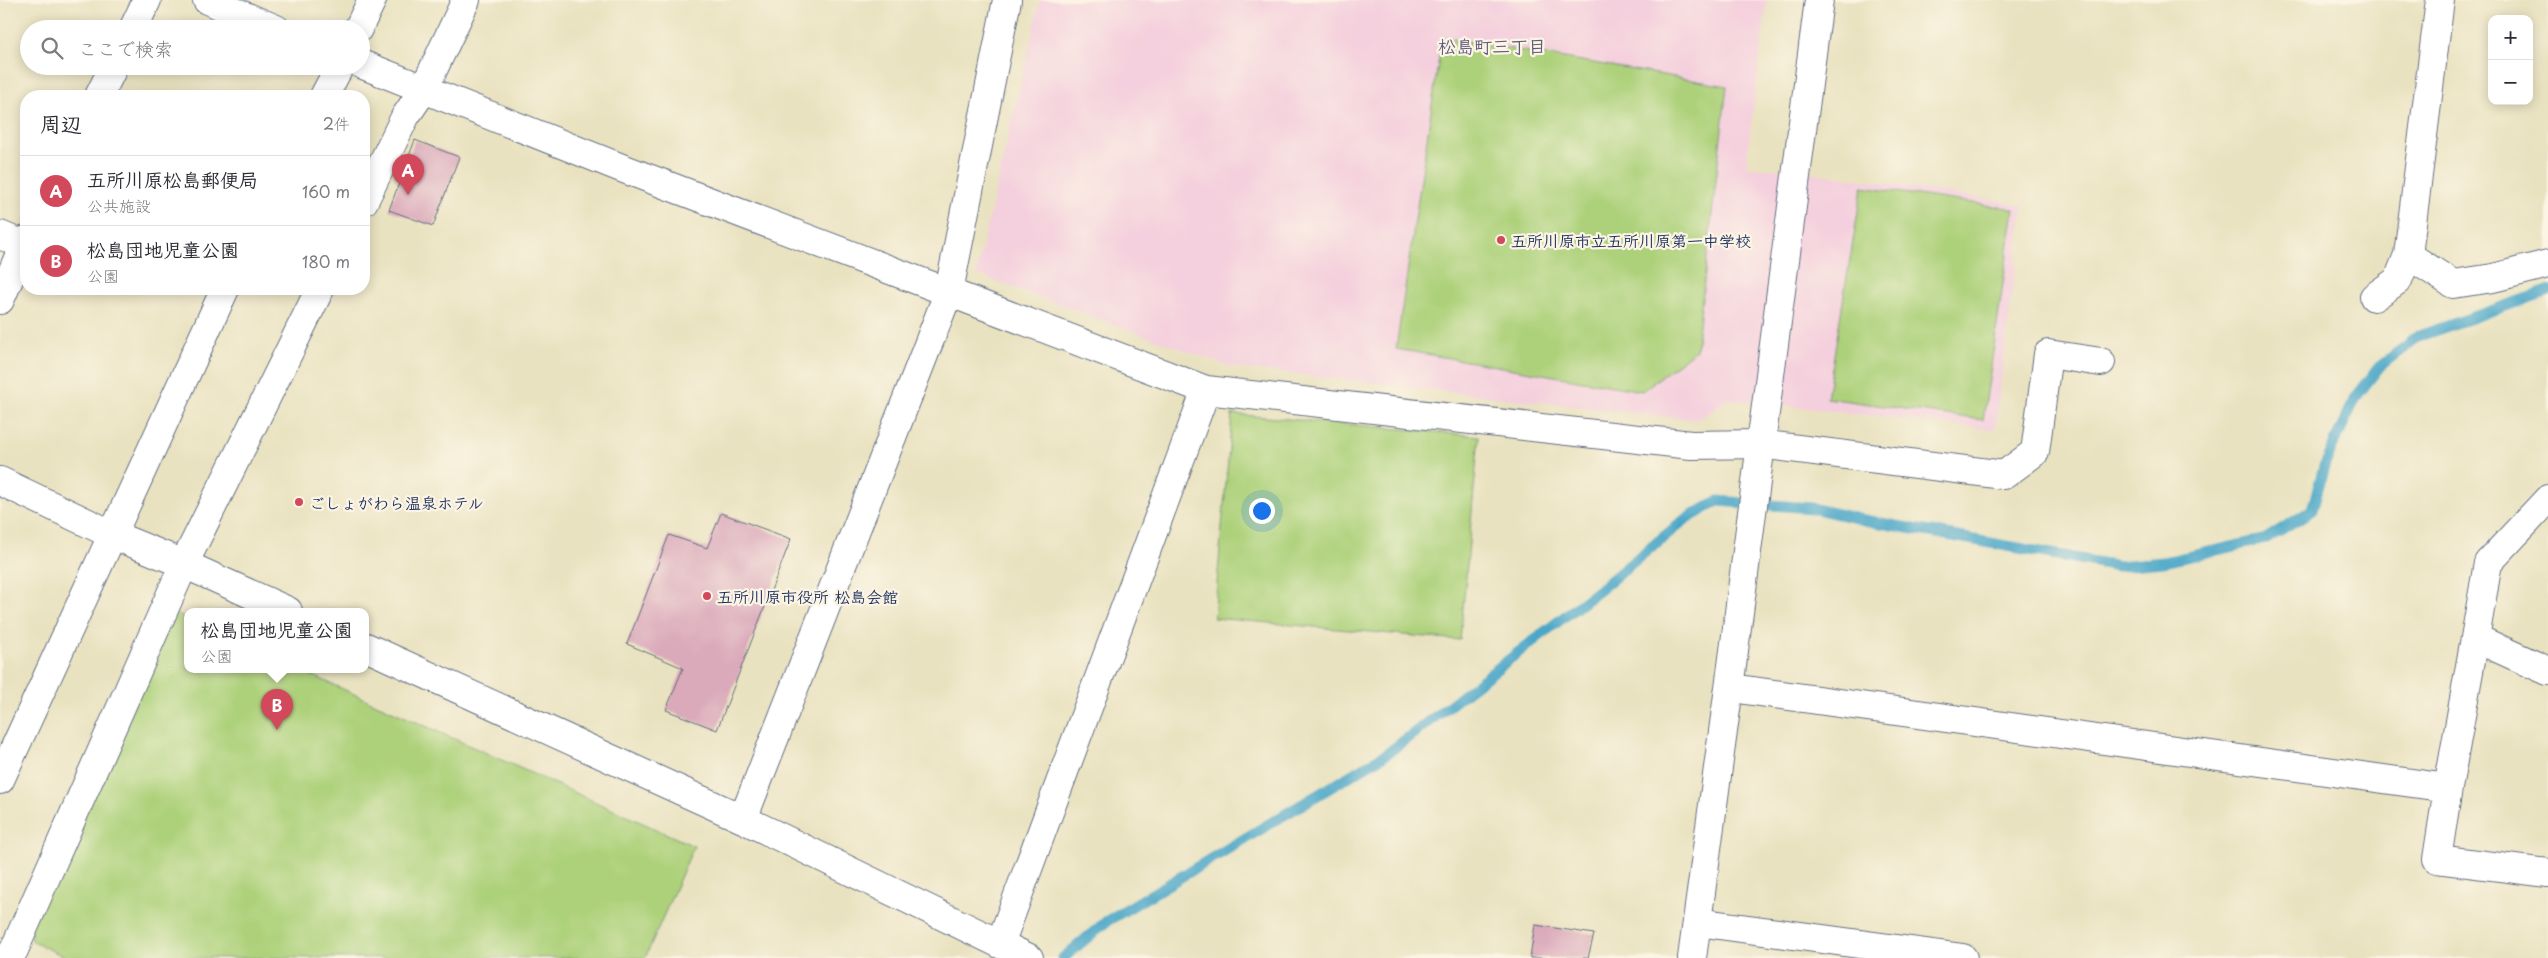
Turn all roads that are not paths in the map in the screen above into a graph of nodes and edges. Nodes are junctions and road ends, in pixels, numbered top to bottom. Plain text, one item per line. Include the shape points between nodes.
1 (147, 0) edge
2 (207, 0) edge
3 (372, 0) edge
4 (466, 0) edge
5 (1007, 0) edge
6 (1819, 0) edge
7 (2440, 0) edge
8 (137, 20) edge
9 (255, 20) edge
10 (362, 20) edge
11 (370, 68) edge
12 (110, 75) edge
13 (335, 75) edge
14 (424, 89) junction
15 (102, 90) edge
16 (327, 90) edge
17 (370, 189) edge
18 (17, 240) edge
19 (2408, 255) junction
20 (2548, 264) edge
21 (949, 291) junction
22 (222, 295) edge
23 (317, 295) edge
24 (2374, 297) dead end
25 (0, 300) edge
26 (2101, 362) dead end
27 (1206, 390) junction
28 (1758, 456) junction
29 (0, 481) edge
30 (2548, 499) edge
31 (112, 535) junction
32 (184, 564) junction
33 (281, 608) edge
34 (2475, 638) junction
35 (369, 648) edge
36 (2548, 671) edge
37 (1730, 688) junction
38 (0, 780) edge
39 (2448, 788) junction
40 (743, 819) junction
41 (2548, 872) edge
42 (1697, 922) junction
43 (14, 952) edge
44 (1016, 952) edge
45 (1692, 958) edge
46 (1963, 958) edge

1 - 8 street
2 - 9 street
3 - 10 street
4 - 14 street
5 - 21 street
6 - 28 street
7 - 19 street
11 - 14 street
12 - 15 street
13 - 16 street
14 - 17 street via 406,117
14 - 21 street via 619,167
18 - 25 street
19 - 20 street via 2453,284
19 - 24 street via 2398,280
21 - 27 street
21 - 40 street
22 - 31 street
23 - 32 street
26 - 28 street via 2048,354 2035,452 2004,475
27 - 28 street via 1691,445
27 - 44 street
28 - 37 street
29 - 31 street
30 - 34 street via 2488,563
31 - 32 street
31 - 38 street
32 - 33 street
32 - 43 street
34 - 36 street
34 - 39 street
35 - 40 street
37 - 39 street
37 - 42 street
39 - 41 street via 2437,858
40 - 44 street
42 - 45 street
42 - 46 street

